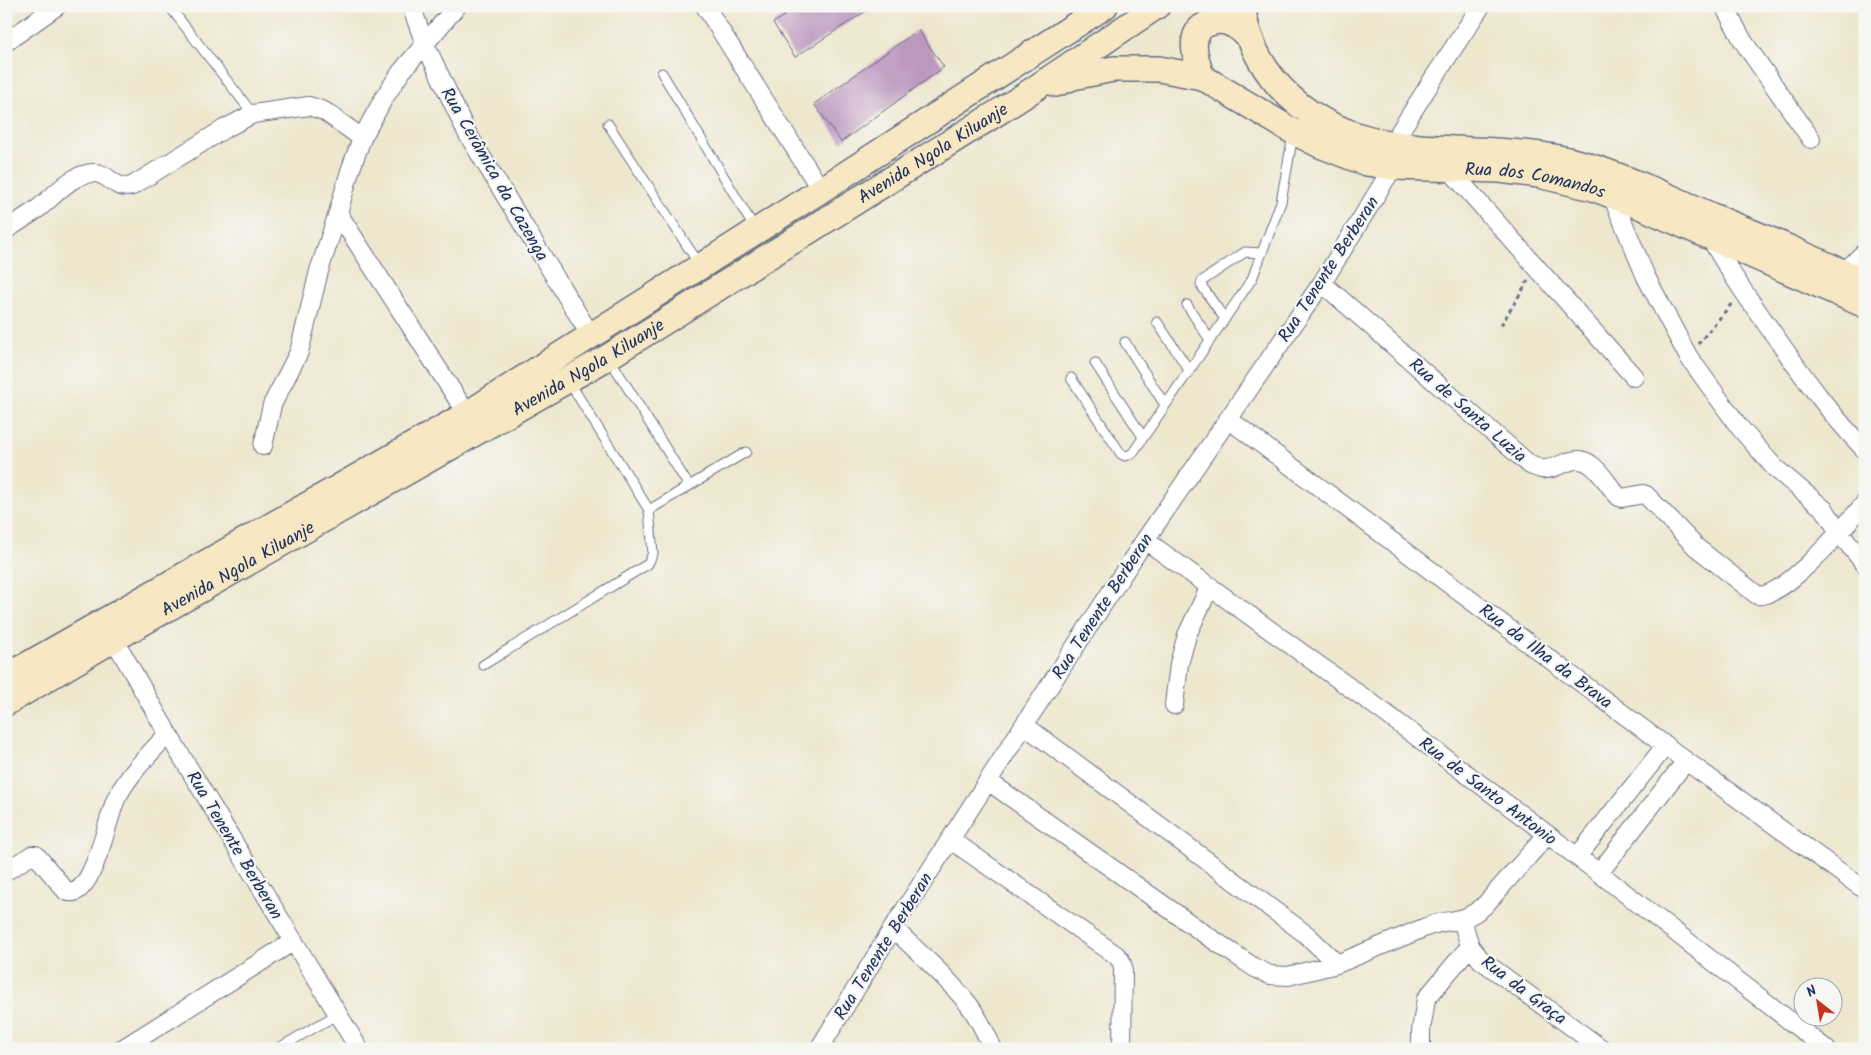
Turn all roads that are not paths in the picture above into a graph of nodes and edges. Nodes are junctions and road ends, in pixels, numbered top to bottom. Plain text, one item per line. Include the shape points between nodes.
1 (57, 6) edge
2 (412, 6) edge
3 (457, 6) edge
4 (705, 6) edge
5 (1105, 6) edge
6 (1157, 6) edge
7 (1243, 6) edge
8 (1481, 6) edge
9 (1724, 6) edge
10 (173, 11) dead end
11 (1251, 40) junction
12 (6, 42) edge
13 (425, 44) junction
14 (662, 73) dead end
15 (1202, 77) junction
16 (1019, 99) junction
17 (253, 114) junction
18 (608, 124) dead end
19 (1294, 132) junction
20 (362, 138) junction
21 (1812, 139) dead end
22 (1392, 156) junction
23 (1450, 170) junction
24 (821, 190) junction
25 (1612, 196) junction
26 (338, 213) junction
27 (6, 230) edge
28 (757, 231) junction
29 (1710, 237) junction
30 (1865, 252) edge
31 (1262, 253) junction
32 (700, 267) junction
33 (1854, 277) edge
34 (1322, 283) junction
35 (1187, 305) dead end
36 (1865, 305) edge
37 (1225, 319) junction
38 (1157, 322) dead end
39 (591, 336) junction
40 (1210, 340) junction
41 (1125, 342) dead end
42 (608, 357) junction
43 (1095, 363) dead end
44 (1189, 370) junction
45 (1634, 377) dead end
46 (1071, 378) dead end
47 (568, 380) junction
48 (1166, 405) junction
49 (467, 414) junction
50 (1228, 420) junction
51 (1143, 437) junction
52 (263, 446) dead end
53 (1865, 450) edge
54 (746, 452) dead end
55 (689, 486) junction
56 (1865, 503) edge
57 (649, 510) junction
58 (1840, 534) junction
59 (1145, 540) junction
60 (1865, 564) edge
61 (1210, 586) junction
62 (114, 639) junction
63 (483, 665) dead end
64 (6, 677) edge
65 (6, 703) edge
66 (1174, 705) dead end
67 (1024, 725) junction
68 (168, 734) junction
69 (1666, 745) junction
70 (1686, 761) junction
71 (988, 781) junction
72 (1548, 835) junction
73 (951, 840) junction
74 (1577, 857) junction
75 (6, 871) edge
76 (1600, 873) junction
77 (1863, 885) edge
78 (1462, 920) junction
79 (893, 928) junction
80 (294, 941) junction
81 (1470, 946) junction
82 (1337, 964) junction
83 (338, 1014) junction
84 (122, 1049) edge
85 (277, 1049) edge
86 (359, 1049) edge
87 (819, 1049) edge
88 (993, 1049) edge
89 (1122, 1049) edge
90 (1421, 1049) edge
91 (1602, 1049) edge
92 (1826, 1049) edge

1 - 12 street
2 - 13 street, Rua Cerâmica da Cazenga
3 - 13 street
4 - 24 street
5 - 24 main road, Avenida Ngola Kiluanje
6 - 16 main road, Avenida Ngola Kiluanje
7 - 11 main road
8 - 22 street, Rua Tenente Berberan via 1431,82
9 - 21 street via 1743,41
10 - 17 lane
11 - 15 main road via 1236,26 1226,22 1207,24 1200,29 1194,41 1194,52
11 - 22 main road, Rua dos Comandos via 1271,77 1290,98 1310,114 1367,139
13 - 20 street via 384,98
13 - 39 street, Rua Cerâmica da Cazenga via 467,133
14 - 28 lane
15 - 16 main road via 1159,69 1113,69 1073,77
15 - 19 main road, Rua dos Comandos
16 - 42 main road, Avenida Ngola Kiluanje
17 - 20 street via 309,106 324,111
17 - 27 street via 132,186 120,187 97,173 80,176
18 - 32 lane
19 - 22 main road, Rua dos Comandos via 1366,163
19 - 31 lane via 1281,202
20 - 26 street
22 - 23 main road, Rua dos Comandos
22 - 33 main road, Rua dos Comandos via 1543,156 1581,163 1626,178
22 - 34 street, Rua Tenente Berberan
23 - 25 main road, Rua dos Comandos via 1500,170 1539,176 1593,188
23 - 45 street
24 - 28 main road, Avenida Ngola Kiluanje
25 - 29 main road, Rua dos Comandos
25 - 58 street via 1646,277 1688,356 1740,428 1775,468 1825,510
26 - 49 street
26 - 52 street via 319,271 299,352 272,405
28 - 32 main road, Avenida Ngola Kiluanje
29 - 36 main road, Rua dos Comandos
29 - 53 street via 1743,291 1811,387
30 - 33 street
31 - 37 lane via 1252,279
31 - 37 lane via 1245,252 1202,281 1201,285
32 - 39 main road, Avenida Ngola Kiluanje
34 - 50 street, Rua Tenente Berberan
34 - 58 street, Rua de Santa Luzia via 1530,465 1541,469 1581,460 1591,465 1619,497 1646,495 1696,547 1752,593 1763,597 1782,588
35 - 40 lane
37 - 40 lane
38 - 44 lane
39 - 49 main road, Avenida Ngola Kiluanje
40 - 44 lane
41 - 48 lane
42 - 47 main road, Avenida Ngola Kiluanje
42 - 55 lane
43 - 51 lane
44 - 48 lane
46 - 51 lane via 1121,454 1132,454
47 - 57 lane
47 - 62 main road, Avenida Ngola Kiluanje
48 - 51 lane
49 - 64 main road, Avenida Ngola Kiluanje
50 - 59 street, Rua Tenente Berberan
50 - 69 street, Rua da Ilha da Brava
54 - 55 lane
55 - 57 lane
56 - 58 street
57 - 63 lane via 653,552 648,564
58 - 60 street
59 - 61 street, Rua de Santo Antonio
59 - 67 street, Rua Tenente Berberan
61 - 66 street via 1185,643
61 - 72 street, Rua de Santo Antonio
62 - 65 main road, Avenida Ngola Kiluanje
62 - 68 street, Rua Tenente Berberan
67 - 71 street, Rua Tenente Berberan
67 - 82 street via 1308,935
68 - 75 street via 122,788 93,871 76,892 66,891 36,855
68 - 80 street, Rua Tenente Berberan
69 - 70 street, Rua da Ilha da Brava
69 - 74 street
70 - 76 street
70 - 77 street, Rua da Ilha da Brava
71 - 73 street, Rua Tenente Berberan
71 - 82 street via 1255,968 1270,975 1288,976
72 - 74 street, Rua de Santo Antonio
72 - 78 street via 1484,906
73 - 79 street, Rua Tenente Berberan
73 - 89 street via 1121,961
74 - 76 street, Rua de Santo Antonio
76 - 92 street, Rua de Santo Antonio
78 - 81 street, Rua da Graça
78 - 82 street via 1438,922
79 - 87 street, Rua Tenente Berberan
79 - 88 street via 954,987 978,1020
80 - 83 street, Rua Tenente Berberan
80 - 84 street
81 - 90 street via 1426,999
81 - 91 street, Rua da Graça via 1481,960
83 - 85 lane
83 - 86 street, Rua Tenente Berberan

